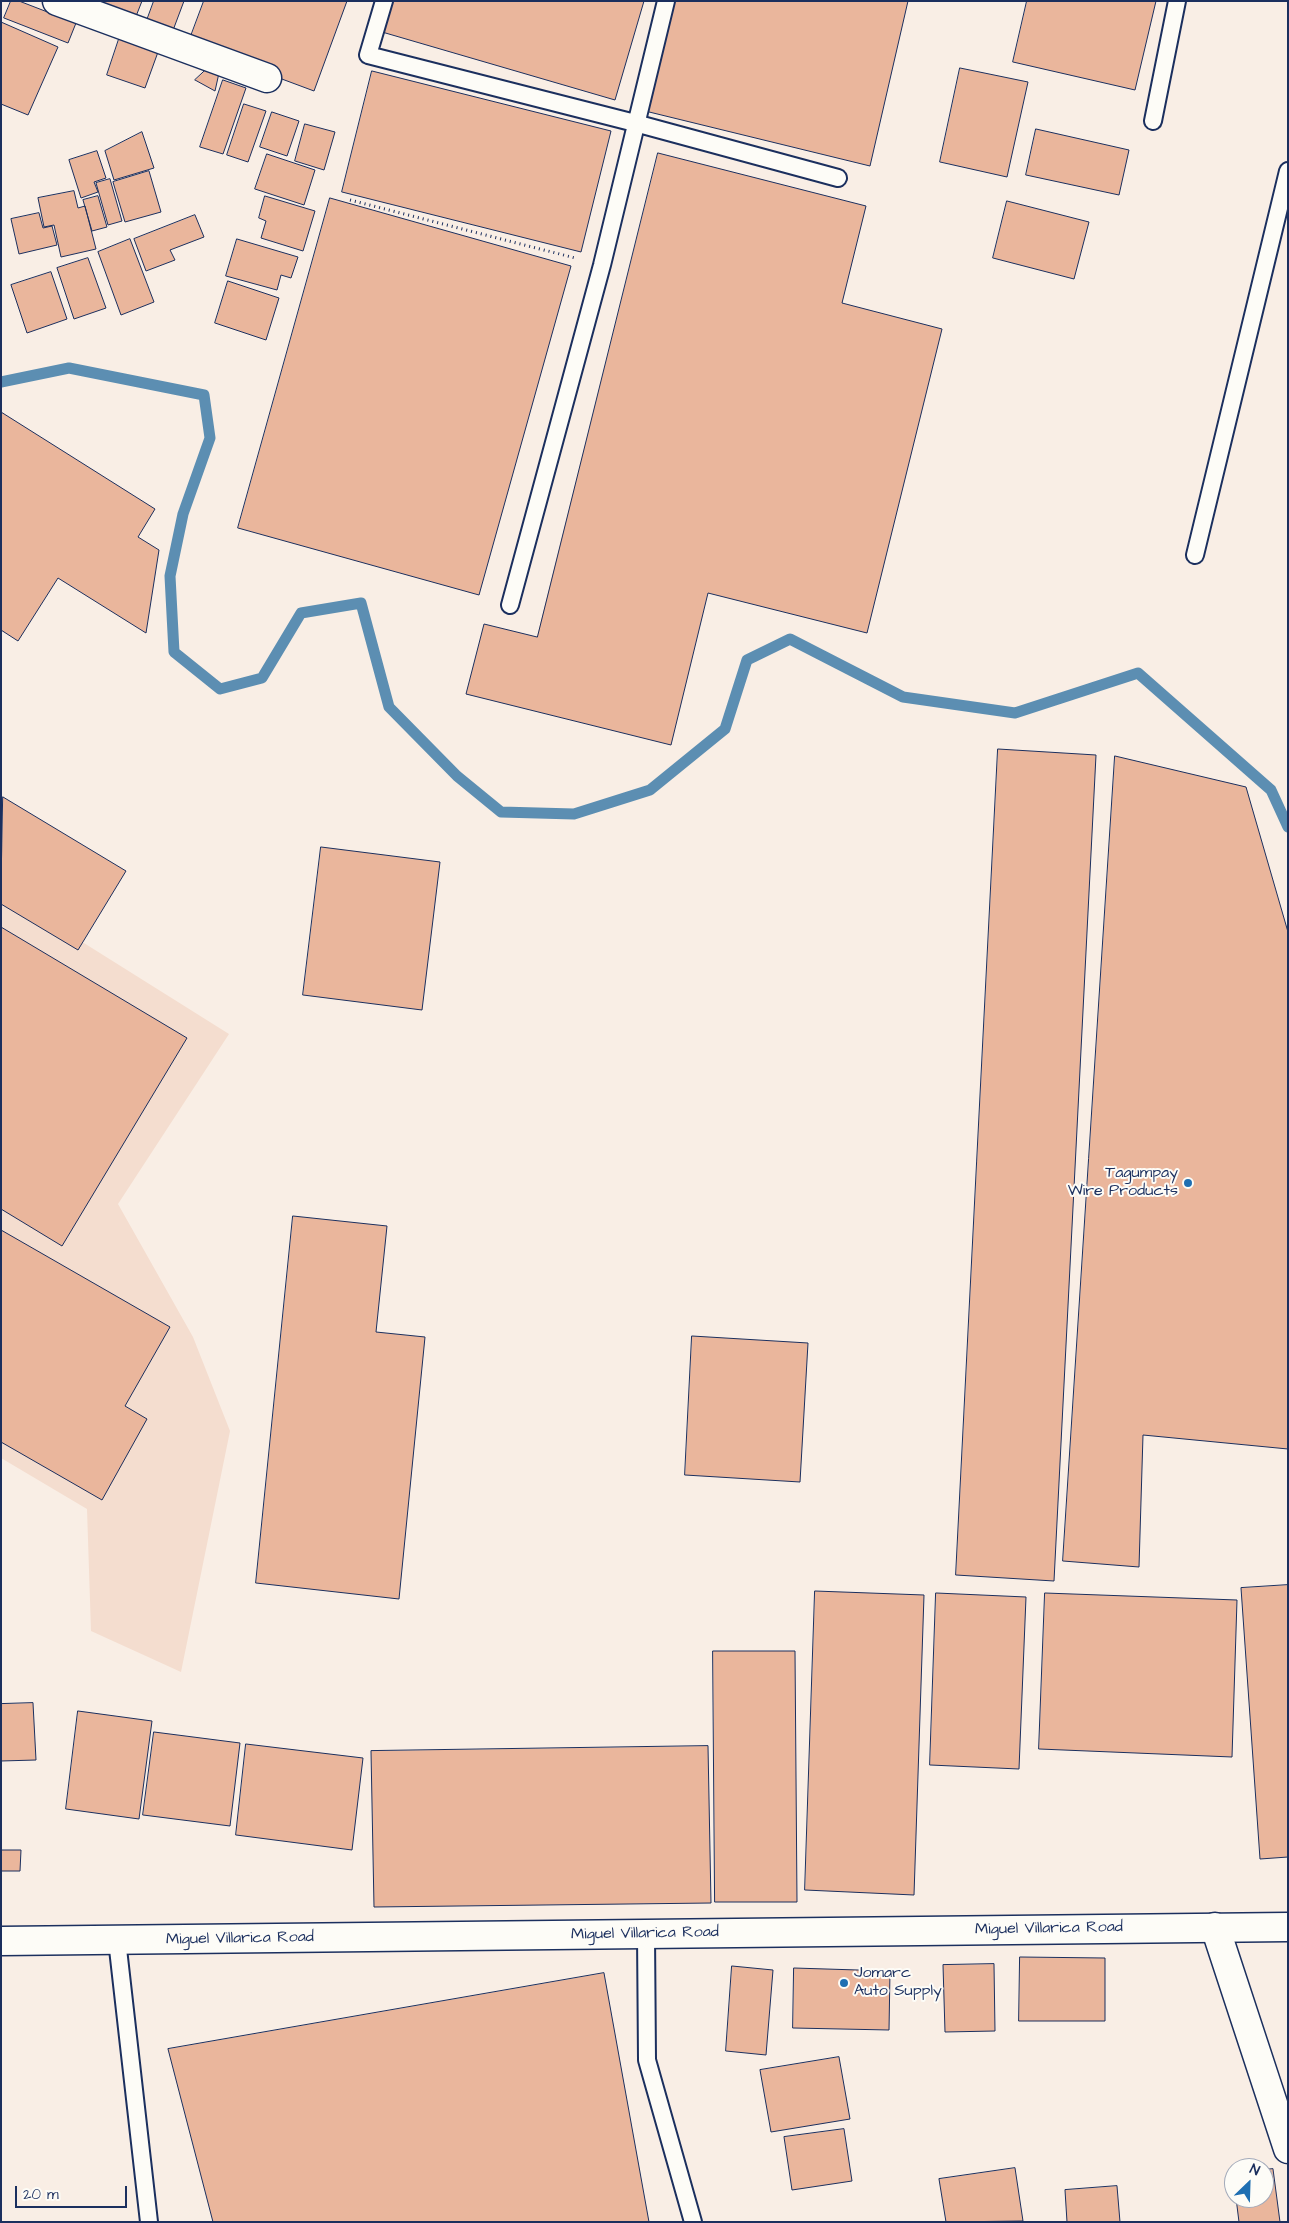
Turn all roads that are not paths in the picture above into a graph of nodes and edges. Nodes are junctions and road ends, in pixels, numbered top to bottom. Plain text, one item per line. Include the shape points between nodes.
1 (58, 1) edge
2 (384, 1) edge
3 (666, 1) edge
4 (1177, 1) edge
5 (268, 78) dead end
6 (1153, 121) dead end
7 (635, 123) junction
8 (1288, 171) edge
9 (838, 178) dead end
10 (1194, 555) dead end
11 (510, 605) dead end
12 (1216, 1927) junction
13 (1288, 1927) edge
14 (646, 1934) junction
15 (117, 1940) junction
16 (1, 1941) edge
17 (1288, 2149) edge
18 (148, 2222) edge
19 (693, 2222) edge

1 - 5 main road
2 - 7 lane via 368,55
3 - 7 lane
4 - 6 lane
7 - 9 lane
7 - 11 lane via 602,265
8 - 10 lane
12 - 13 main road, Miguel Villarica Road
12 - 14 main road, Miguel Villarica Road
12 - 17 main road
14 - 15 main road, Miguel Villarica Road
14 - 19 lane via 647,2060
15 - 16 main road, Miguel Villarica Road
15 - 18 lane

